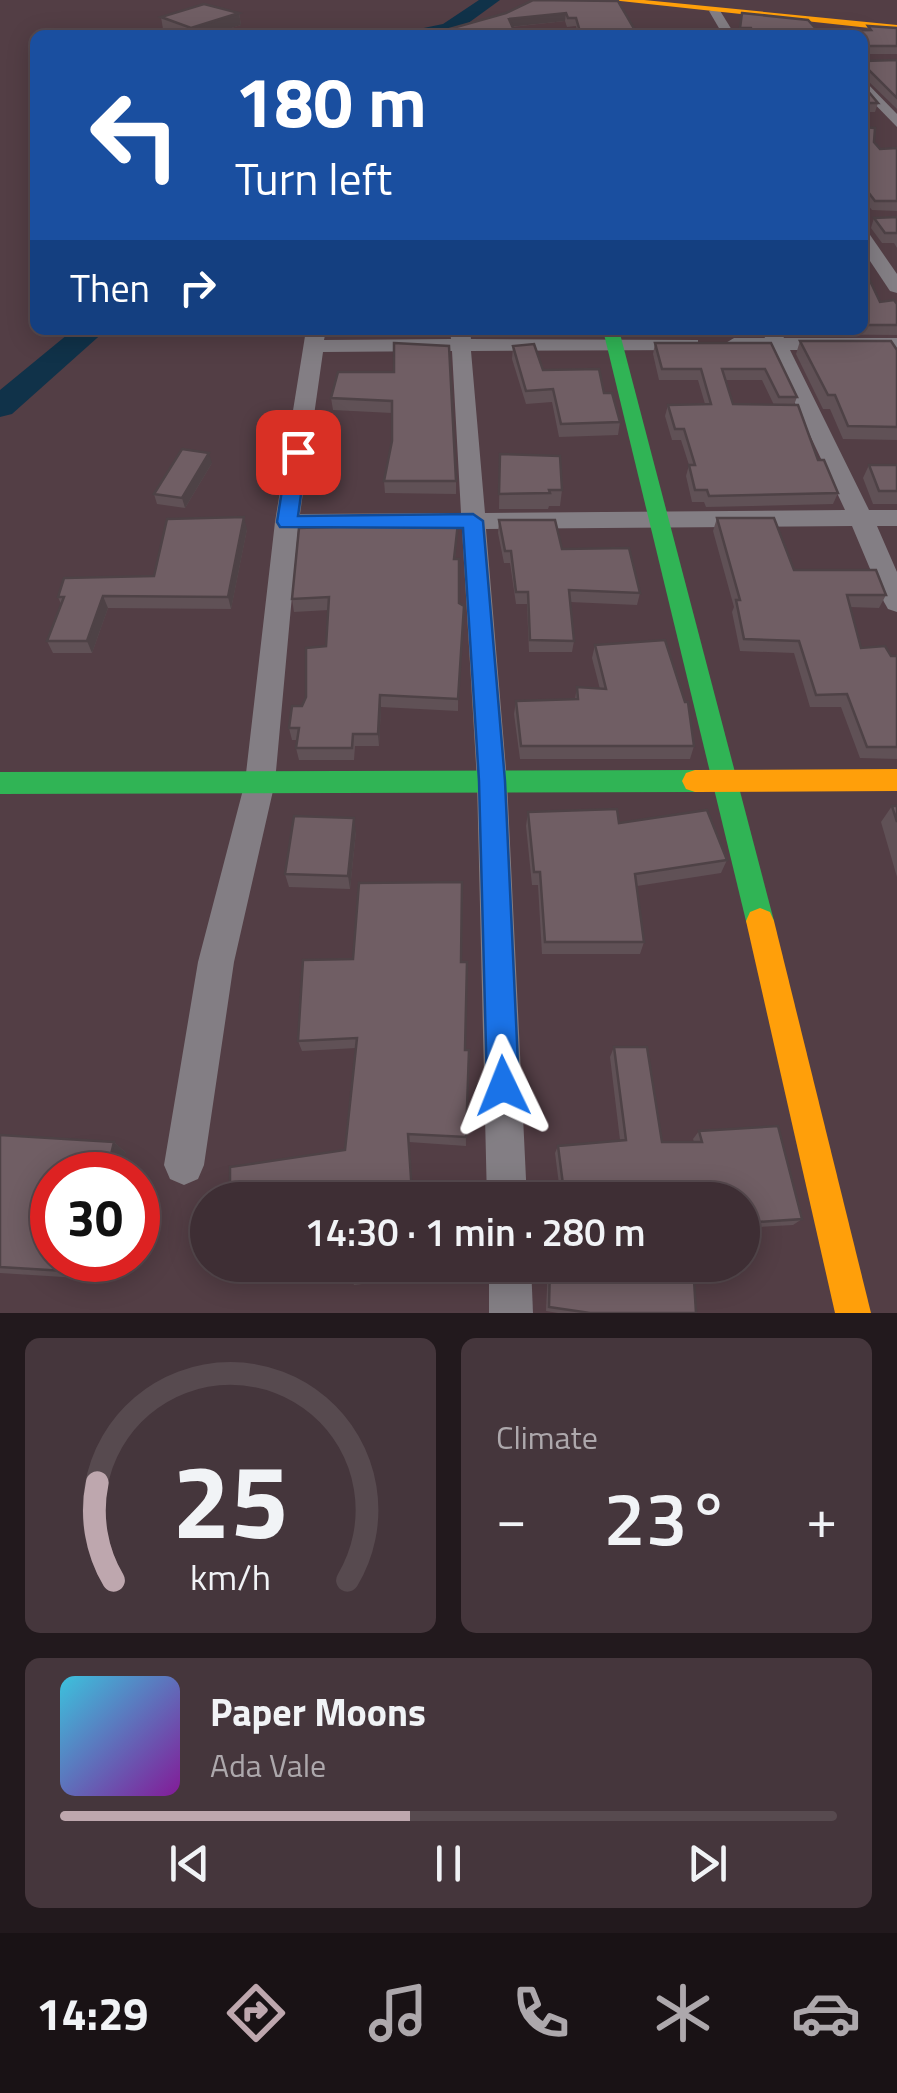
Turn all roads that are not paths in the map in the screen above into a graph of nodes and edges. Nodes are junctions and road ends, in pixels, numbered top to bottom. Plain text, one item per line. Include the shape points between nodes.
1 (616, 0) edge
2 (715, 11) junction
3 (817, 27) edge
4 (897, 28) edge
5 (726, 30) edge
6 (868, 90) edge
7 (897, 126) edge
8 (880, 130) dead end
9 (868, 245) edge
10 (897, 287) edge
11 (460, 337) edge
12 (613, 337) edge
13 (773, 337) edge
14 (315, 338) edge
15 (897, 344) edge
16 (861, 518) junction
17 (897, 518) edge
18 (660, 520) junction
19 (473, 521) junction
20 (287, 522) junction
21 (897, 602) edge
22 (727, 780) junction
23 (897, 780) edge
24 (492, 781) junction
25 (260, 782) junction
26 (0, 783) edge
27 (184, 1165) dead end
28 (506, 1182) edge
29 (511, 1282) edge
30 (512, 1313) edge
31 (853, 1313) edge

1 - 2 street
2 - 3 street
2 - 5 street
3 - 4 street
6 - 7 street
7 - 8 street
9 - 10 street
11 - 12 street
11 - 14 street
11 - 19 street
12 - 13 street
12 - 18 street
13 - 15 street
13 - 16 street
14 - 20 street
16 - 17 street
16 - 18 street
16 - 21 street
18 - 19 street
18 - 22 street
19 - 20 street
19 - 24 street
20 - 25 street
22 - 23 street
22 - 24 street
22 - 31 street
24 - 25 street
24 - 28 street
25 - 26 street
25 - 27 street via 216,962
29 - 30 street

